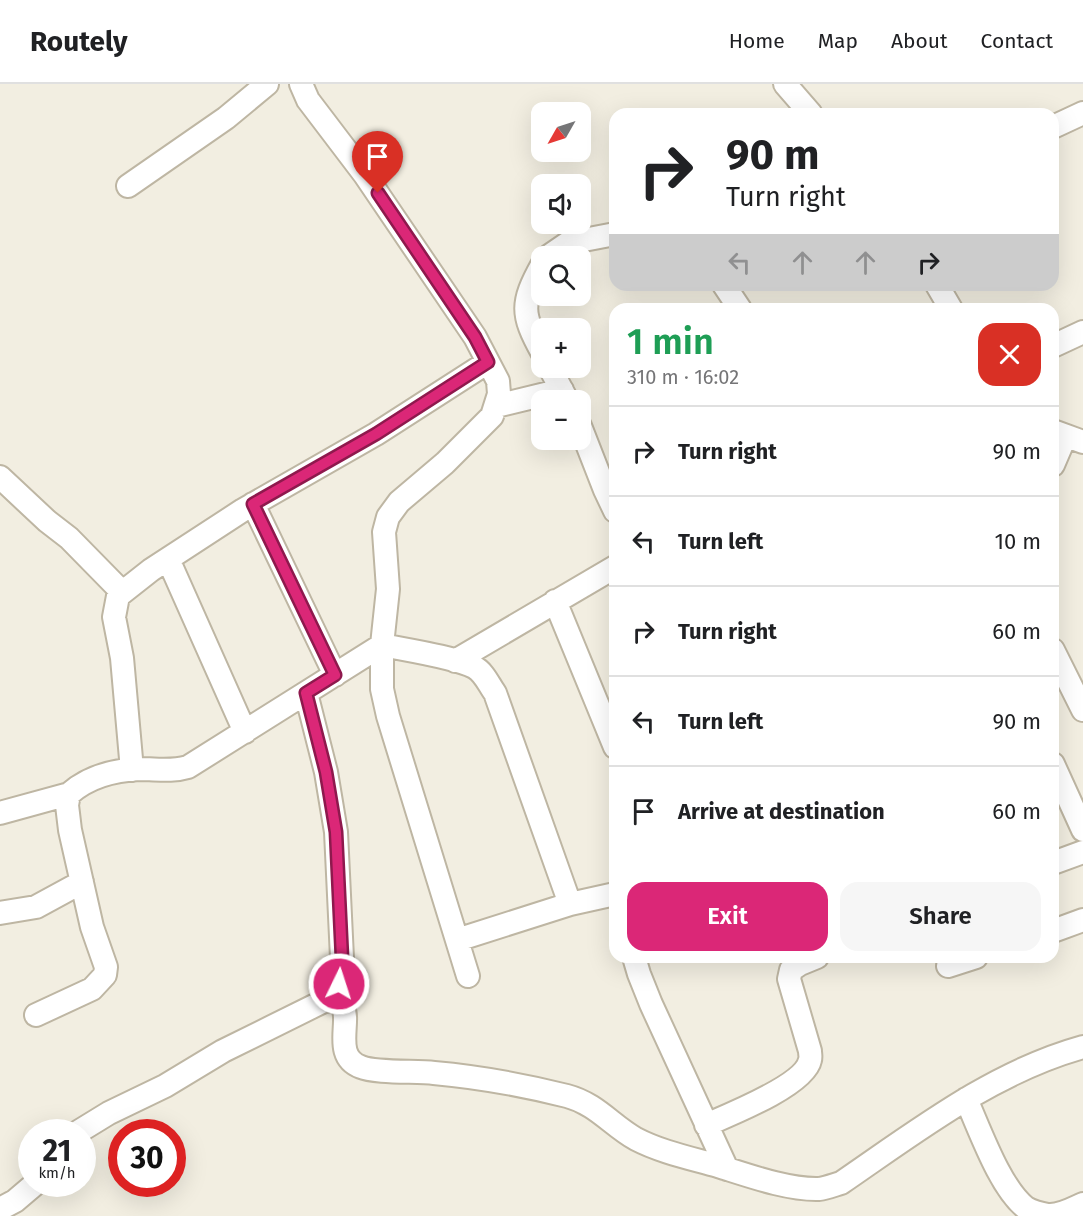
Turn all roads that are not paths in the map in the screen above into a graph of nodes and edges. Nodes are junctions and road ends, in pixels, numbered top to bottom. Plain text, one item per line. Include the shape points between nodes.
1 (267, 84) edge
2 (301, 84) edge
3 (785, 84) edge
4 (804, 108) edge
5 (1083, 113) edge
6 (1059, 124) edge
7 (128, 186) dead end
8 (609, 235) edge
9 (564, 246) edge
10 (531, 284) edge
11 (531, 331) edge
12 (1083, 332) edge
13 (1059, 343) edge
14 (488, 362) junction
15 (531, 400) edge
16 (496, 406) junction
17 (1067, 437) edge
18 (589, 450) edge
19 (1059, 453) edge
20 (0, 477) edge
21 (609, 500) edge
22 (253, 504) junction
23 (168, 560) junction
24 (609, 570) edge
25 (122, 592) junction
26 (555, 601) junction
27 (382, 645) junction
28 (455, 661) junction
29 (1059, 662) edge
30 (335, 675) junction
31 (306, 693) junction
32 (1083, 711) edge
33 (245, 732) junction
34 (609, 732) edge
35 (132, 770) junction
36 (1059, 777) edge
37 (69, 794) junction
38 (0, 813) edge
39 (1083, 830) edge
40 (1083, 852) edge
41 (1059, 862) edge
42 (82, 882) junction
43 (609, 895) edge
44 (570, 904) junction
45 (0, 913) edge
46 (1083, 920) edge
47 (1059, 929) edge
48 (457, 940) junction
49 (636, 963) edge
50 (802, 963) edge
51 (957, 963) edge
52 (948, 966) dead end
53 (468, 976) dead end
54 (333, 1000) junction
55 (36, 1015) dead end
56 (1083, 1047) edge
57 (966, 1099) junction
58 (96, 1121) edge
59 (706, 1125) junction
60 (727, 1169) junction
61 (20, 1197) edge
62 (1083, 1204) edge
63 (0, 1209) edge

1 - 7 street via 226,118
2 - 14 street via 308,100 432,273
3 - 4 street
5 - 6 street
8 - 9 street
10 - 11 street via 525,308
12 - 13 street
14 - 16 street via 498,381
14 - 22 street via 376,434
15 - 16 street
16 - 27 street via 485,424 399,502 388,517 384,532 388,589
17 - 19 street
18 - 21 street
20 - 25 street
22 - 23 street
22 - 30 street
23 - 25 street
23 - 33 street
24 - 26 street
25 - 35 street via 117,596 114,617 122,658
26 - 28 street
26 - 34 street
27 - 28 street
27 - 30 street
27 - 48 street via 382,689 388,716
28 - 44 street via 476,668 495,693
29 - 32 street
30 - 31 street
31 - 33 street
31 - 54 street via 336,832 342,958
33 - 35 street via 188,767
35 - 37 street via 95,778
36 - 39 street
37 - 38 street
37 - 42 street via 68,816
40 - 41 street
42 - 45 street via 36,907
42 - 55 street via 92,927 105,959 105,975 92,989
43 - 44 street
44 - 48 street
46 - 47 street
48 - 53 street
49 - 59 street
50 - 59 street via 791,970 789,979 810,1051 805,1070 770,1096
51 - 52 street
54 - 58 street via 249,1037
54 - 60 street via 347,1013 344,1049 348,1058 361,1067 493,1080 569,1097 586,1102 634,1138
56 - 57 street via 1053,1055
57 - 60 street via 841,1183 820,1189
57 - 62 street via 1014,1197 1028,1209 1049,1215
59 - 60 street
61 - 63 street

